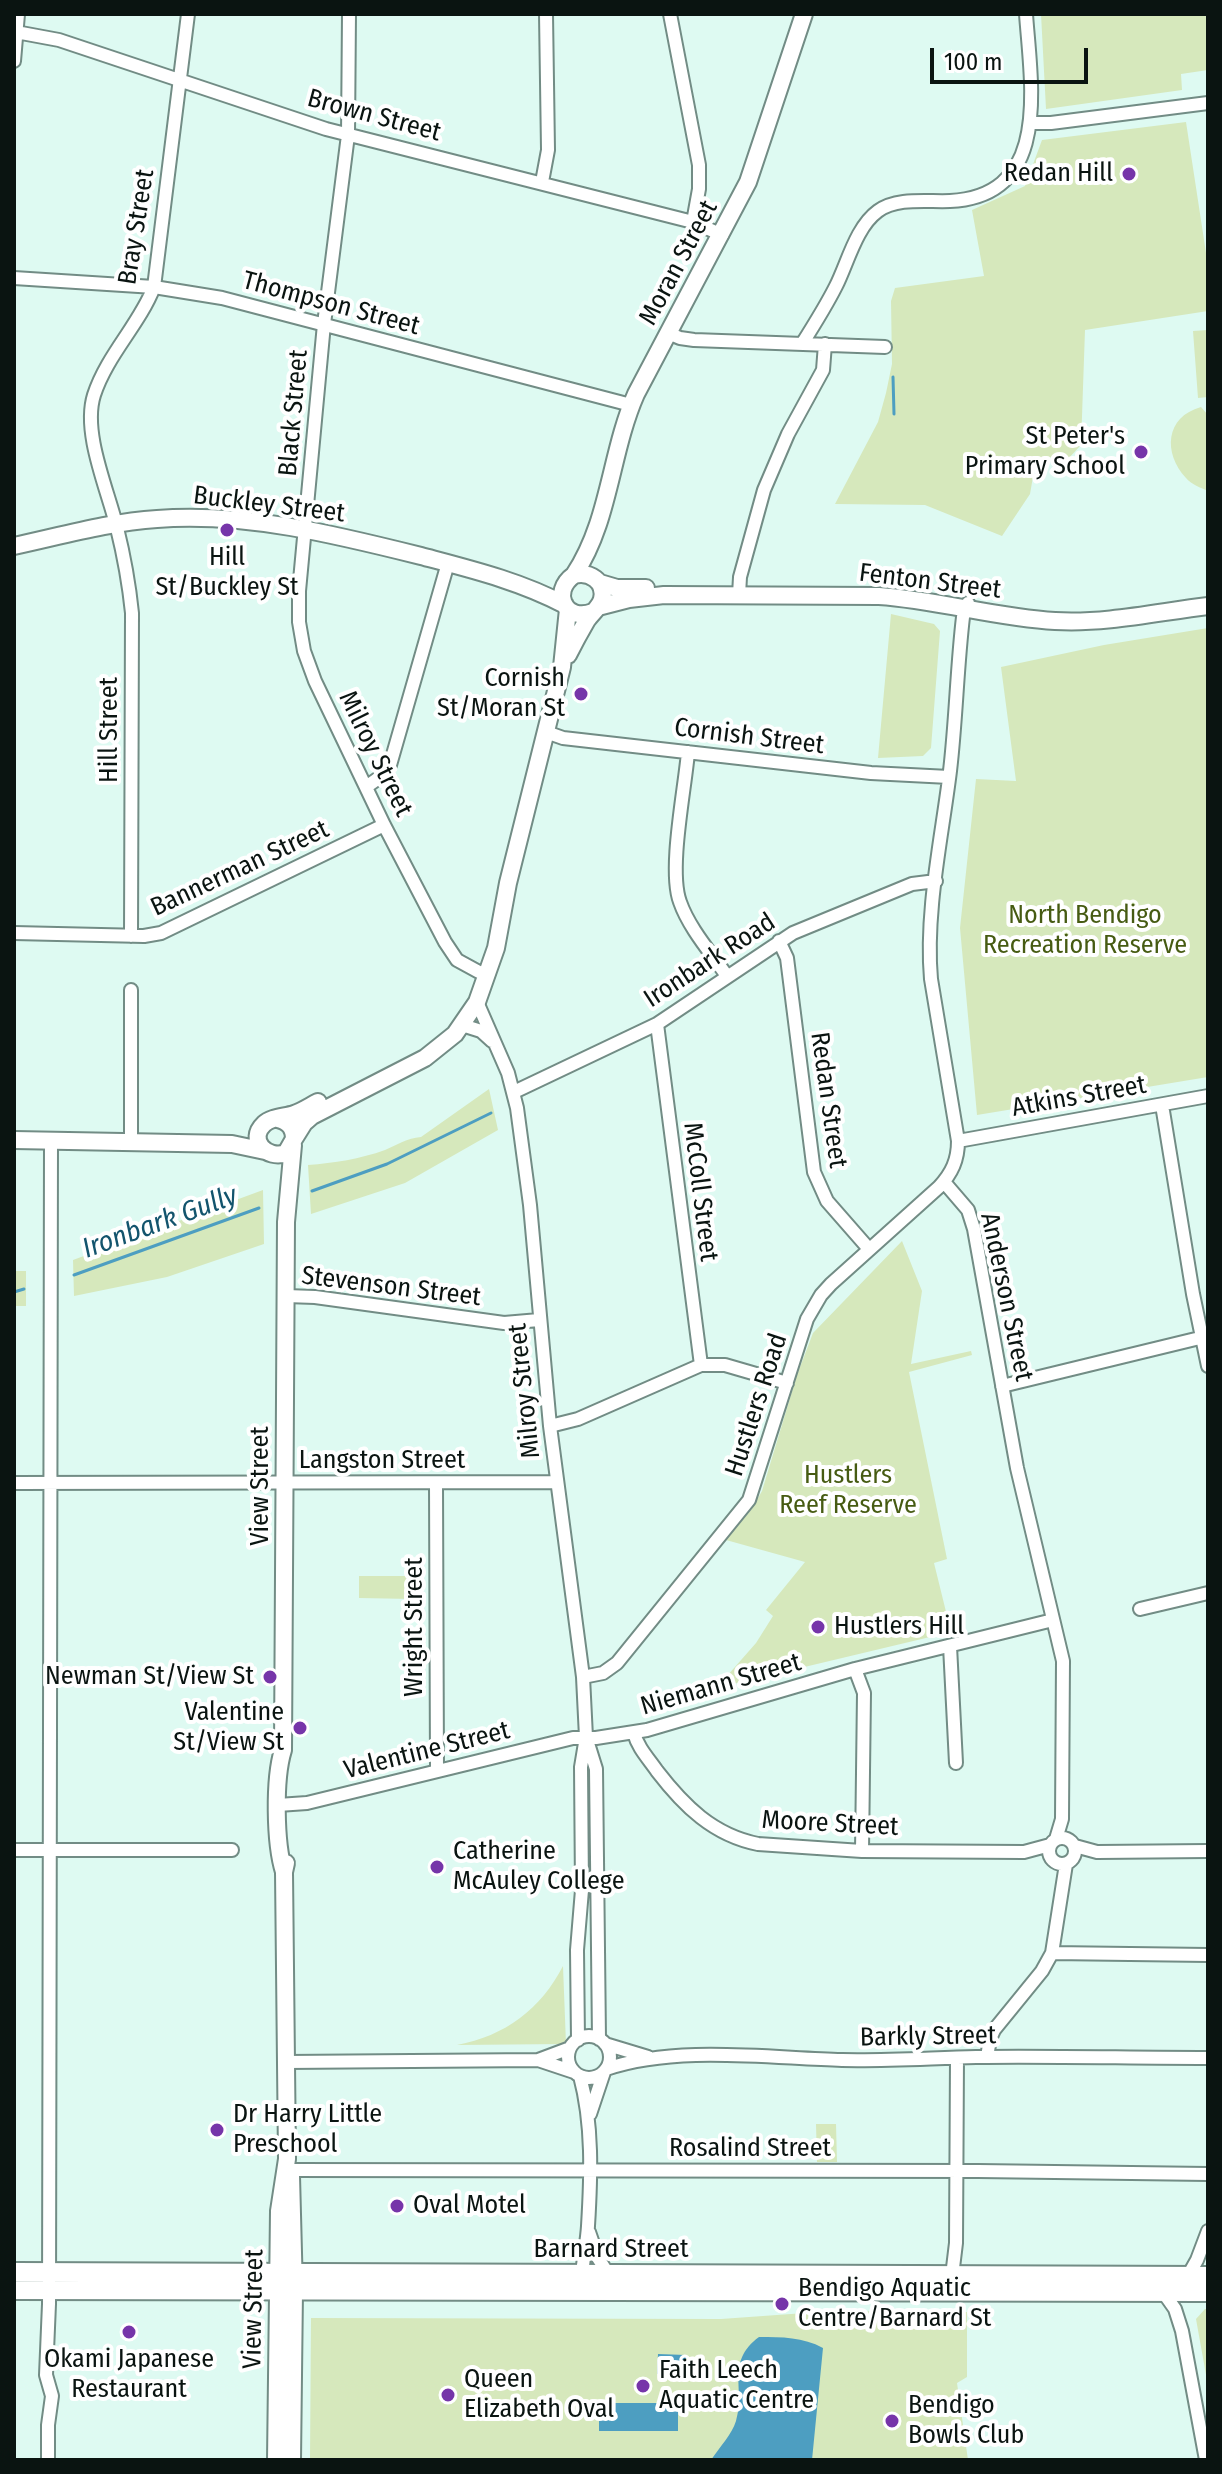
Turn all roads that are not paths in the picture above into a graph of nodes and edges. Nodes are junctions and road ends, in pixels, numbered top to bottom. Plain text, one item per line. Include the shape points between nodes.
1 (188, 14) edge
2 (349, 14) edge
3 (546, 14) edge
4 (670, 14) edge
5 (804, 14) edge
6 (1026, 14) edge
7 (16, 22) edge
8 (14, 61) edge
9 (180, 80) junction
10 (1208, 103) edge
11 (1030, 123) junction
12 (348, 135) junction
13 (542, 182) junction
14 (693, 222) junction
15 (722, 235) junction
16 (14, 278) edge
17 (154, 287) junction
18 (324, 324) junction
19 (668, 333) junction
20 (802, 344) junction
21 (825, 344) junction
22 (885, 347) dead end
23 (631, 405) junction
24 (117, 525) junction
25 (305, 529) junction
26 (596, 533) junction
27 (14, 546) edge
28 (448, 563) junction
29 (569, 578) junction
30 (598, 581) junction
31 (514, 582) junction
32 (739, 591) junction
33 (1208, 598) edge
34 (967, 605) junction
35 (1208, 606) edge
36 (566, 607) junction
37 (596, 610) junction
38 (562, 667) junction
39 (546, 732) junction
40 (688, 752) junction
41 (949, 777) junction
42 (366, 787) junction
43 (384, 825) junction
44 (936, 881) junction
45 (508, 883) junction
46 (14, 933) edge
47 (131, 936) junction
48 (779, 941) junction
49 (479, 972) junction
50 (727, 976) junction
51 (131, 990) dead end
52 (467, 1013) junction
53 (657, 1024) junction
54 (495, 1043) junction
55 (514, 1092) junction
56 (1208, 1096) edge
57 (1162, 1105) junction
58 (278, 1119) junction
59 (259, 1130) junction
60 (14, 1140) edge
61 (51, 1141) junction
62 (958, 1141) junction
63 (131, 1142) junction
64 (176, 1142) junction
65 (294, 1142) junction
66 (268, 1153) junction
67 (944, 1182) junction
68 (286, 1222) junction
69 (869, 1249) junction
70 (286, 1296) junction
71 (539, 1320) junction
72 (1205, 1336) edge
73 (701, 1365) junction
74 (1208, 1366) edge
75 (787, 1383) junction
76 (1002, 1386) junction
77 (550, 1426) junction
78 (557, 1482) junction
79 (14, 1483) edge
80 (51, 1483) junction
81 (436, 1483) junction
82 (285, 1484) junction
83 (1208, 1593) edge
84 (1140, 1609) dead end
85 (1053, 1620) junction
86 (950, 1646) junction
87 (855, 1669) junction
88 (583, 1677) junction
89 (634, 1733) junction
90 (586, 1737) junction
91 (956, 1763) dead end
92 (437, 1771) junction
93 (283, 1805) junction
94 (14, 1850) edge
95 (49, 1850) junction
96 (232, 1850) dead end
97 (862, 1851) junction
98 (1208, 1851) edge
99 (1062, 1852) junction
100 (1052, 1953) junction
101 (1208, 1955) edge
102 (602, 2042) junction
103 (574, 2044) junction
104 (648, 2057) junction
105 (987, 2057) junction
106 (957, 2058) junction
107 (1208, 2058) edge
108 (538, 2060) junction
109 (286, 2062) junction
110 (605, 2070) junction
111 (577, 2074) junction
112 (589, 2117) junction
113 (289, 2164) junction
114 (589, 2170) junction
115 (956, 2171) junction
116 (1208, 2174) edge
117 (588, 2229) junction
118 (1208, 2231) edge
119 (956, 2243) junction
120 (1203, 2244) junction
121 (1208, 2268) edge
122 (14, 2272) edge
123 (609, 2275) junction
124 (582, 2276) junction
125 (701, 2276) junction
126 (952, 2276) junction
127 (975, 2276) junction
128 (1208, 2276) edge
129 (48, 2281) junction
130 (286, 2283) junction
131 (1178, 2287) junction
132 (14, 2290) edge
133 (682, 2292) junction
134 (808, 2292) junction
135 (1060, 2292) junction
136 (1208, 2292) edge
137 (1182, 2331) junction
138 (48, 2460) edge
139 (276, 2460) edge
140 (292, 2460) edge
141 (1206, 2460) edge

1 - 9 street, Bray Street
2 - 12 street, Black Street
3 - 13 street via 548,150
4 - 14 street via 699,165
5 - 15 street, Moran Street via 756,163
6 - 11 street
7 - 8 street
7 - 9 street, Brown Street
9 - 12 street, Brown Street
9 - 17 street, Bray Street
10 - 11 street
11 - 20 street via 1016,166 994,190 966,200 890,205 873,215
12 - 13 street, Brown Street
12 - 18 street, Black Street
13 - 14 street, Brown Street
14 - 15 street, Brown Street
15 - 19 street, Moran Street
16 - 17 street, Thompson Street
17 - 18 street, Thompson Street
17 - 24 street, Bray Street via 93,399 94,438
18 - 23 street, Thompson Street
18 - 25 street, Black Street
19 - 20 street via 694,340
19 - 23 street, Moran Street
20 - 21 street
21 - 22 street
21 - 32 street via 823,370 764,490
23 - 26 street, Moran Street
24 - 25 street, Buckley Street via 205,518
24 - 27 street, Buckley Street
24 - 47 street, Hill Street via 132,613
25 - 28 street, Buckley Street
25 - 42 street, Milroy Street via 300,637
26 - 29 street, Moran Street
26 - 30 street, Moran Street
28 - 31 street, Buckley Street
28 - 42 street via 390,765
29 - 30 street via 585,573
29 - 31 street, Buckley Street via 542,584
29 - 36 street via 561,593
30 - 32 street, Fenton Street via 617,588
30 - 37 street via 603,596
31 - 36 street, Buckley Street
32 - 34 street, Fenton Street
32 - 37 street, Fenton Street via 651,596
33 - 34 street, Fenton Street via 1063,614
34 - 35 street, Fenton Street via 1059,622
34 - 41 street
36 - 37 street via 580,615
36 - 38 street
37 - 38 street
38 - 39 street
39 - 40 street, Cornish Street
39 - 45 street
40 - 41 street, Cornish Street
40 - 50 street via 676,890
41 - 44 street
42 - 43 street, Milroy Street
43 - 47 street, Bannerman Street via 168,931
43 - 49 street, Milroy Street via 451,952
44 - 48 street, Ironbark Road via 912,884
44 - 62 street via 931,979
45 - 49 street
45 - 52 street via 494,956
46 - 47 street, Bannerman Street
48 - 50 street, Ironbark Road
48 - 69 street, Redan Street via 787,958 814,1172 827,1201
49 - 52 street
50 - 53 street, Ironbark Road
51 - 63 street
52 - 54 street, Milroy Street
52 - 54 street
52 - 58 street via 411,1054
52 - 65 street via 444,1044 312,1116
53 - 55 street, Ironbark Road
53 - 73 street, McColl Street
54 - 55 street, Milroy Street
55 - 71 street, Milroy Street
56 - 57 street, Atkins Street
57 - 62 street, Atkins Street
57 - 72 street
58 - 59 street
58 - 65 street via 292,1128
59 - 64 street via 240,1137
59 - 66 street via 259,1142
60 - 61 street
61 - 63 street
61 - 80 street
62 - 67 street
63 - 64 street
64 - 66 street via 232,1144
65 - 66 street via 286,1153
65 - 68 street, View Street
66 - 68 street, View Street via 278,1171
67 - 69 street, Hustlers Road
67 - 76 street, Anderson Street via 971,1219
68 - 70 street, View Street
69 - 75 street, Hustlers Road via 814,1306
70 - 71 street, Stevenson Street via 504,1323
70 - 82 street, View Street
71 - 77 street, Milroy Street
72 - 74 street
72 - 76 street
73 - 75 street via 725,1365
73 - 77 street
75 - 88 street, Hustlers Road via 749,1500 617,1663
76 - 85 street, Anderson Street
77 - 78 street, Milroy Street
78 - 81 street, Langston Street
78 - 88 street, Milroy Street
79 - 80 street, Langston Street
80 - 82 street, Langston Street
80 - 95 street
81 - 82 street, Langston Street
81 - 92 street, Wright Street
82 - 93 street, View Street via 283,1750 278,1772
83 - 84 street
85 - 86 street, Niemann Street
85 - 99 street, Anderson Street via 1063,1661
86 - 87 street, Niemann Street
86 - 91 street
87 - 89 street, Niemann Street
87 - 97 street via 864,1693
88 - 90 street, Milroy Street
89 - 90 street, Niemann Street
89 - 97 street, Moore Street via 639,1748 678,1798 717,1829 758,1844
90 - 92 street, Valentine Street
90 - 102 street via 596,1769
90 - 103 street
92 - 93 street, Valentine Street
93 - 109 street, View Street via 279,1851 284,1872
94 - 95 street
95 - 96 street
95 - 129 street
97 - 99 street, Moore Street
98 - 99 street
99 - 100 street, Anderson Street
100 - 101 street
100 - 105 street via 994,2030
102 - 103 street via 588,2036
102 - 104 street, Barkly Street
102 - 110 street via 609,2057
103 - 108 street
103 - 111 street via 568,2061
104 - 106 street, Barkly Street
104 - 110 street, Barkly Street
105 - 106 street, Barkly Street
105 - 107 street, Barkly Street
106 - 115 street
108 - 109 street
108 - 111 street
109 - 113 street, View Street
110 - 111 street via 593,2078
110 - 112 street
111 - 112 street
112 - 114 street
113 - 114 street, Rosalind Street
113 - 130 street, View Street
114 - 115 street, Rosalind Street
114 - 117 street
115 - 116 street, Rosalind Street
115 - 119 street
117 - 123 street
117 - 124 street
118 - 120 street
119 - 126 street
119 - 127 street
120 - 121 street
120 - 131 street
122 - 129 main road, Barnard Street
123 - 124 main road, Barnard Street
123 - 125 main road, Barnard Street
124 - 130 main road, Barnard Street
124 - 133 main road via 590,2284 652,2284
125 - 126 main road, Barnard Street
125 - 134 main road via 799,2283
126 - 127 main road, Barnard Street
126 - 135 main road via 958,2285
127 - 131 main road, Barnard Street via 1073,2276
128 - 131 main road, Barnard Street
129 - 130 main road, Barnard Street
129 - 132 main road, Barnard Street
129 - 138 street
130 - 133 main road, Barnard Street
130 - 139 street, View Street
130 - 140 street, View Street
131 - 135 main road, Barnard Street
131 - 136 main road, Barnard Street
131 - 137 street
131 - 137 street via 1175,2309
133 - 134 main road, Barnard Street
134 - 135 main road, Barnard Street
137 - 141 street

